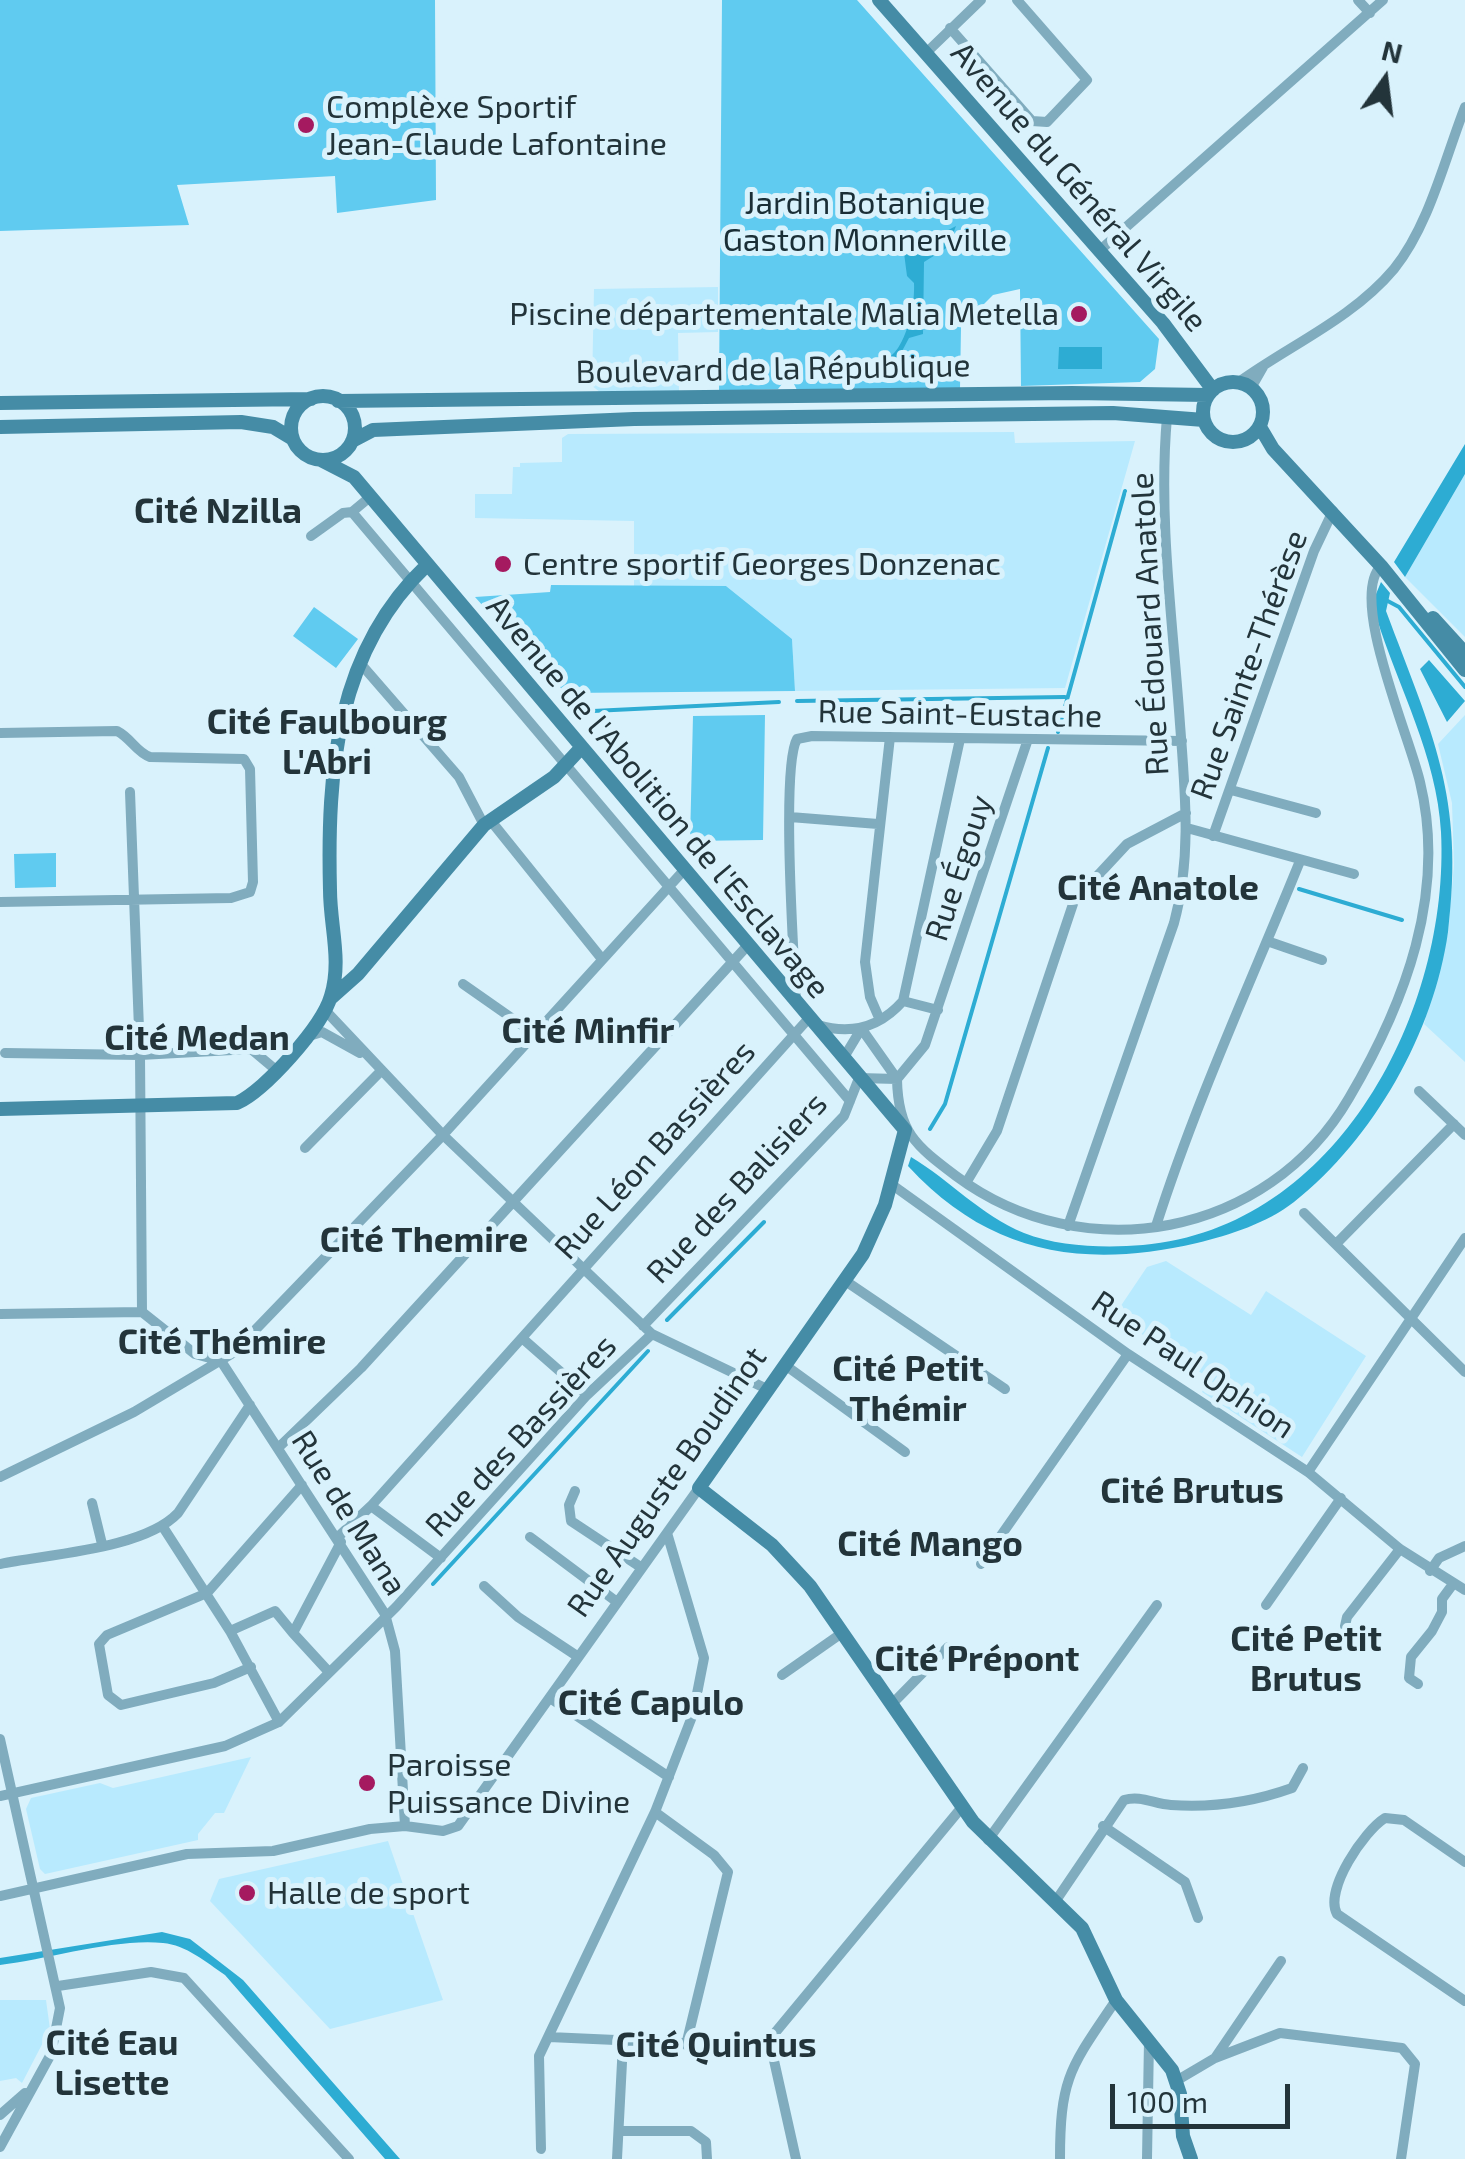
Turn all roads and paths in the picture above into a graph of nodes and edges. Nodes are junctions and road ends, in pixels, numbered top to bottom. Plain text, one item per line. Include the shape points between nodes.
1 (879, 0) edge
2 (981, 0) edge
3 (1017, 0) edge
4 (1358, 0) edge
5 (1384, 0) edge
6 (1370, 13) junction
7 (950, 28) junction
8 (926, 53) junction
9 (1465, 107) edge
10 (1099, 251) junction
11 (1227, 388) junction
12 (311, 399) junction
13 (338, 401) junction
14 (0, 403) edge
15 (1167, 416) junction
16 (1204, 420) junction
17 (0, 426) edge
18 (1260, 427) junction
19 (293, 439) junction
20 (1245, 440) junction
21 (350, 444) junction
22 (1273, 450) junction
23 (321, 460) junction
24 (352, 474) junction
25 (370, 497) junction
26 (1333, 511) junction
27 (352, 512) junction
28 (311, 536) dead end
29 (426, 565) junction
30 (1384, 568) junction
31 (410, 581) junction
32 (1400, 587) junction
33 (1462, 648) edge
34 (360, 663) junction
35 (1465, 670) edge
36 (0, 733) edge
37 (890, 737) junction
38 (960, 739) junction
39 (1182, 741) junction
40 (1027, 742) junction
41 (580, 748) junction
42 (568, 764) junction
43 (1231, 790) junction
44 (130, 792) dead end
45 (1186, 813) junction
46 (1316, 813) dead end
47 (790, 817) junction
48 (488, 823) junction
49 (878, 824) junction
50 (1187, 828) junction
51 (1213, 836) junction
52 (1300, 860) junction
53 (685, 868) junction
54 (1354, 874) dead end
55 (668, 887) junction
56 (135, 898) junction
57 (0, 902) edge
58 (1268, 942) junction
59 (748, 945) junction
60 (602, 959) junction
61 (1322, 960) dead end
62 (337, 961) junction
63 (731, 962) junction
64 (358, 974) junction
65 (463, 984) dead end
66 (903, 1001) junction
67 (796, 1003) junction
68 (328, 1004) junction
69 (938, 1010) junction
70 (880, 1020) junction
71 (811, 1021) junction
72 (861, 1028) junction
73 (533, 1033) junction
74 (794, 1034) junction
75 (302, 1040) junction
76 (5, 1053) dead end
77 (140, 1055) junction
78 (365, 1056) junction
79 (843, 1059) junction
80 (276, 1070) junction
81 (380, 1072) junction
82 (859, 1078) junction
83 (897, 1078) junction
84 (1419, 1091) dead end
85 (850, 1102) junction
86 (141, 1107) junction
87 (0, 1109) edge
88 (1454, 1124) junction
89 (905, 1130) junction
90 (443, 1135) junction
91 (1465, 1135) edge
92 (305, 1148) dead end
93 (966, 1183) junction
94 (891, 1184) junction
95 (514, 1203) junction
96 (1304, 1213) dead end
97 (1068, 1226) junction
98 (1156, 1226) junction
99 (1465, 1238) edge
100 (1336, 1244) junction
101 (580, 1268) junction
102 (844, 1280) junction
103 (142, 1312) junction
104 (0, 1314) edge
105 (1409, 1318) junction
106 (648, 1330) junction
107 (522, 1338) junction
108 (1128, 1354) junction
109 (221, 1361) junction
110 (785, 1365) junction
111 (1465, 1372) edge
112 (768, 1388) junction
113 (1005, 1389) dead end
114 (587, 1395) junction
115 (250, 1405) junction
116 (278, 1448) junction
117 (905, 1452) dead end
118 (1308, 1472) junction
119 (0, 1477) edge
120 (302, 1484) junction
121 (699, 1488) junction
122 (575, 1492) dead end
123 (1341, 1498) junction
124 (92, 1503) dead end
125 (371, 1506) junction
126 (163, 1527) junction
127 (667, 1533) junction
128 (530, 1536) dead end
129 (339, 1539) junction
130 (102, 1544) junction
131 (1465, 1546) edge
132 (1400, 1549) junction
133 (441, 1558) junction
134 (0, 1564) edge
135 (981, 1564) dead end
136 (642, 1568) junction
137 (1430, 1571) junction
138 (1453, 1584) junction
139 (484, 1586) dead end
140 (1465, 1590) edge
141 (206, 1592) junction
142 (616, 1602) junction
143 (1158, 1605) dead end
144 (1266, 1606) dead end
145 (385, 1614) junction
146 (230, 1631) junction
147 (292, 1633) junction
148 (842, 1633) junction
149 (1353, 1634) dead end
150 (948, 1647) dead end
151 (578, 1656) junction
152 (250, 1666) junction
153 (326, 1670) junction
154 (782, 1675) dead end
155 (1418, 1684) dead end
156 (550, 1698) junction
157 (891, 1704) junction
158 (278, 1722) junction
159 (0, 1740) edge
160 (1302, 1768) dead end
161 (669, 1777) junction
162 (6, 1795) edge
163 (962, 1807) junction
164 (655, 1812) junction
165 (405, 1826) junction
166 (1102, 1826) junction
167 (988, 1840) junction
168 (1465, 1862) edge
169 (34, 1888) junction
170 (0, 1896) edge
171 (1057, 1899) junction
172 (1198, 1918) dead end
173 (1281, 1960) dead end
174 (58, 1986) junction
175 (1116, 2000) junction
176 (1465, 2001) edge
177 (549, 2037) junction
178 (1149, 2040) junction
179 (623, 2043) junction
180 (686, 2045) junction
181 (771, 2047) junction
182 (1215, 2058) junction
183 (1176, 2081) junction
184 (33, 2086) junction
185 (0, 2116) edge
186 (620, 2130) junction
187 (0, 2147) edge
188 (540, 2149) dead end
189 (350, 2159) edge
190 (617, 2159) edge
191 (707, 2159) edge
192 (796, 2159) edge
193 (1060, 2159) edge
194 (1147, 2159) edge
195 (1191, 2159) edge
196 (1400, 2159) edge

1 - 8 street, Avenue du Général Virgile
2 - 7 street
3 - 7 street via 1088,82 1047,122 1032,121
4 - 6 street
5 - 6 street
6 - 10 street
7 - 8 street
8 - 10 street, Avenue du Général Virgile
9 - 11 street via 1396,266 1346,312
10 - 11 street, Avenue du Général Virgile via 1198,365
11 - 13 street, Boulevard de la République
11 - 16 street
11 - 18 street via 1262,402
12 - 13 street
12 - 14 street
12 - 19 street via 292,420
13 - 21 street via 351,414
15 - 16 street, Boulevard de la République
15 - 21 street, Boulevard de la République via 634,420 373,430
15 - 39 street, Rue Édouard Anatole via 1168,562
16 - 20 street via 1224,441
17 - 19 street via 253,423
18 - 20 street
18 - 22 street
19 - 23 street
20 - 22 street
21 - 23 street
21 - 24 street
22 - 26 street
23 - 24 street, Avenue de l'Abolition de l'Esclavage
24 - 25 street, Avenue de l'Abolition de l'Esclavage
25 - 27 street
25 - 29 street, Avenue de l'Abolition de l'Esclavage
26 - 30 street
26 - 43 street, Rue Sainte-Thérèse
27 - 28 street
27 - 31 street, Avenue de l'Abolition de l'Esclavage
29 - 31 street
29 - 41 street, Avenue de l'Abolition de l'Esclavage
30 - 32 street
30 - 98 street via 1370,589 1369,612 1412,748 1428,844 1418,942 1404,989 1339,1116 1286,1175 1250,1199
31 - 34 street
31 - 42 street, Avenue de l'Abolition de l'Esclavage
32 - 33 street
32 - 35 street
34 - 48 street via 459,777
34 - 62 street via 348,686 330,798
36 - 56 street via 117,730 140,754 247,762 253,882 243,896
37 - 38 street, Rue Saint-Eustache
37 - 47 street, Rue Saint-Eustache via 798,738 791,756
37 - 49 street
38 - 40 street, Rue Saint-Eustache
38 - 66 street
39 - 40 street, Rue Saint-Eustache
39 - 45 street, Rue Édouard Anatole
40 - 69 street, Rue Égouy
41 - 42 street
41 - 53 street, Avenue de l'Abolition de l'Esclavage
42 - 48 street
42 - 55 street, Avenue de l'Abolition de l'Esclavage
43 - 46 street
43 - 51 street, Rue Sainte-Thérèse
44 - 56 street
45 - 50 street, Rue Édouard Anatole
45 - 93 street via 1127,844 1074,901 997,1130
47 - 49 street
47 - 67 street
48 - 60 street
48 - 64 street
49 - 70 street via 866,962
50 - 51 street
50 - 97 street, Rue Édouard Anatole via 1174,922
51 - 52 street
52 - 54 street
52 - 58 street
53 - 55 street
53 - 59 street, Avenue de l'Abolition de l'Esclavage
55 - 60 street
55 - 63 street, Avenue de l'Abolition de l'Esclavage
56 - 57 street
56 - 77 street
58 - 61 street
58 - 98 street via 1187,1128
59 - 63 street
59 - 67 street, Avenue de l'Abolition de l'Esclavage
60 - 73 street
62 - 64 street via 344,975
62 - 68 street
63 - 74 street, Avenue de l'Abolition de l'Esclavage
63 - 95 street
64 - 68 street
65 - 73 street
66 - 69 street
66 - 70 street
67 - 71 street, Avenue de l'Abolition de l'Esclavage
68 - 75 street
68 - 78 street
69 - 83 street, Rue Égouy via 925,1045
70 - 72 street
71 - 72 street via 832,1029
71 - 74 street, Rue Léon Bassières
71 - 79 street, Avenue de l'Abolition de l'Esclavage
72 - 79 street
72 - 83 street
73 - 90 street
74 - 85 street, Avenue de l'Abolition de l'Esclavage
74 - 101 street, Rue Léon Bassières
75 - 78 street via 322,1032
75 - 80 street
76 - 77 street
77 - 80 street via 251,1048
77 - 86 street
78 - 81 street
79 - 82 street, Avenue de l'Abolition de l'Esclavage
80 - 86 street via 255,1095 236,1103
81 - 90 street
81 - 92 street
82 - 83 street
82 - 85 street, Rue des Balisiers
82 - 89 street, Avenue de l'Abolition de l'Esclavage
83 - 89 street
84 - 88 street
85 - 106 street, Rue des Balisiers
86 - 87 street
86 - 103 street
88 - 91 street
88 - 100 street
89 - 93 street
89 - 94 street, Rue Auguste Boudinot
90 - 95 street
90 - 109 street
93 - 97 street via 1003,1208
94 - 102 street, Rue Auguste Boudinot via 874,1231
94 - 108 street, Rue Paul Ophion
95 - 101 street
95 - 116 street
96 - 100 street
97 - 98 street
99 - 105 street
100 - 105 street
101 - 106 street
101 - 107 street, Rue Léon Bassières
102 - 110 street, Rue Auguste Boudinot
102 - 113 street
103 - 104 street
103 - 109 street via 196,1354
105 - 111 street
105 - 118 street
106 - 112 street
106 - 114 street, Rue des Bassières
107 - 114 street
107 - 125 street, Rue Léon Bassières
108 - 118 street, Rue Paul Ophion
108 - 135 street
109 - 115 street, Rue de Mana
109 - 119 street
110 - 112 street, Rue Auguste Boudinot
110 - 117 street
112 - 121 street, Rue Auguste Boudinot
114 - 133 street, Rue des Bassières
115 - 116 street, Rue de Mana
115 - 126 street
116 - 120 street, Rue de Mana
118 - 123 street, Rue Paul Ophion
120 - 129 street, Rue de Mana
120 - 141 street
121 - 127 street, Rue Auguste Boudinot
121 - 148 street via 772,1545
122 - 136 street via 568,1505 571,1520
123 - 132 street, Rue Paul Ophion
123 - 144 street
124 - 130 street
125 - 129 street, Rue Léon Bassières
125 - 133 street
126 - 130 street
126 - 141 street
127 - 136 street, Rue Auguste Boudinot
127 - 161 street via 704,1658 694,1714
128 - 142 street
129 - 145 street, Rue de Mana
129 - 147 street, Rue Léon Bassières
130 - 134 street
131 - 137 street via 1439,1558
132 - 137 street, Rue Paul Ophion
132 - 149 street via 1347,1617
133 - 145 street, Rue des Bassières
136 - 142 street, Rue Auguste Boudinot
137 - 138 street, Rue Paul Ophion
138 - 140 street, Rue Paul Ophion
138 - 155 street via 1411,1658 1409,1678
139 - 151 street
141 - 146 street
141 - 152 street via 103,1637 98,1647 110,1699 128,1705
142 - 151 street, Rue Auguste Boudinot
143 - 167 street
145 - 153 street, Rue des Bassières
145 - 165 street, Rue de Mana via 395,1651
146 - 147 street via 274,1611
146 - 152 street
147 - 153 street
148 - 154 street
148 - 157 street
150 - 157 street
151 - 156 street, Rue Auguste Boudinot
152 - 158 street
153 - 158 street, Rue des Bassières
156 - 161 street
156 - 165 street, Rue Auguste Boudinot via 458,1826
157 - 163 street
158 - 162 street via 226,1746
159 - 162 street
160 - 166 street via 1292,1788 1235,1804 1168,1805 1135,1796
161 - 164 street
162 - 169 street
163 - 167 street
163 - 181 street via 777,2029
164 - 177 street
164 - 180 street via 728,1872
165 - 169 street via 273,1851 187,1854
166 - 171 street
166 - 172 street via 1186,1882
167 - 171 street
168 - 176 street via 1404,1820 1386,1818 1338,1881 1332,1901 1337,1914
169 - 170 street
169 - 174 street
171 - 175 street via 1082,1928
173 - 182 street
174 - 184 street via 56,2038
174 - 189 street via 150,1972 184,1978
175 - 178 street
175 - 193 street via 1063,2089
177 - 179 street
177 - 188 street via 536,2074
178 - 183 street
178 - 194 street
179 - 180 street
179 - 186 street
180 - 181 street
181 - 192 street
182 - 183 street
182 - 196 street via 1286,2032 1407,2050 1415,2064
183 - 195 street
184 - 185 street
184 - 187 street
186 - 190 street
186 - 191 street via 691,2131 706,2142

